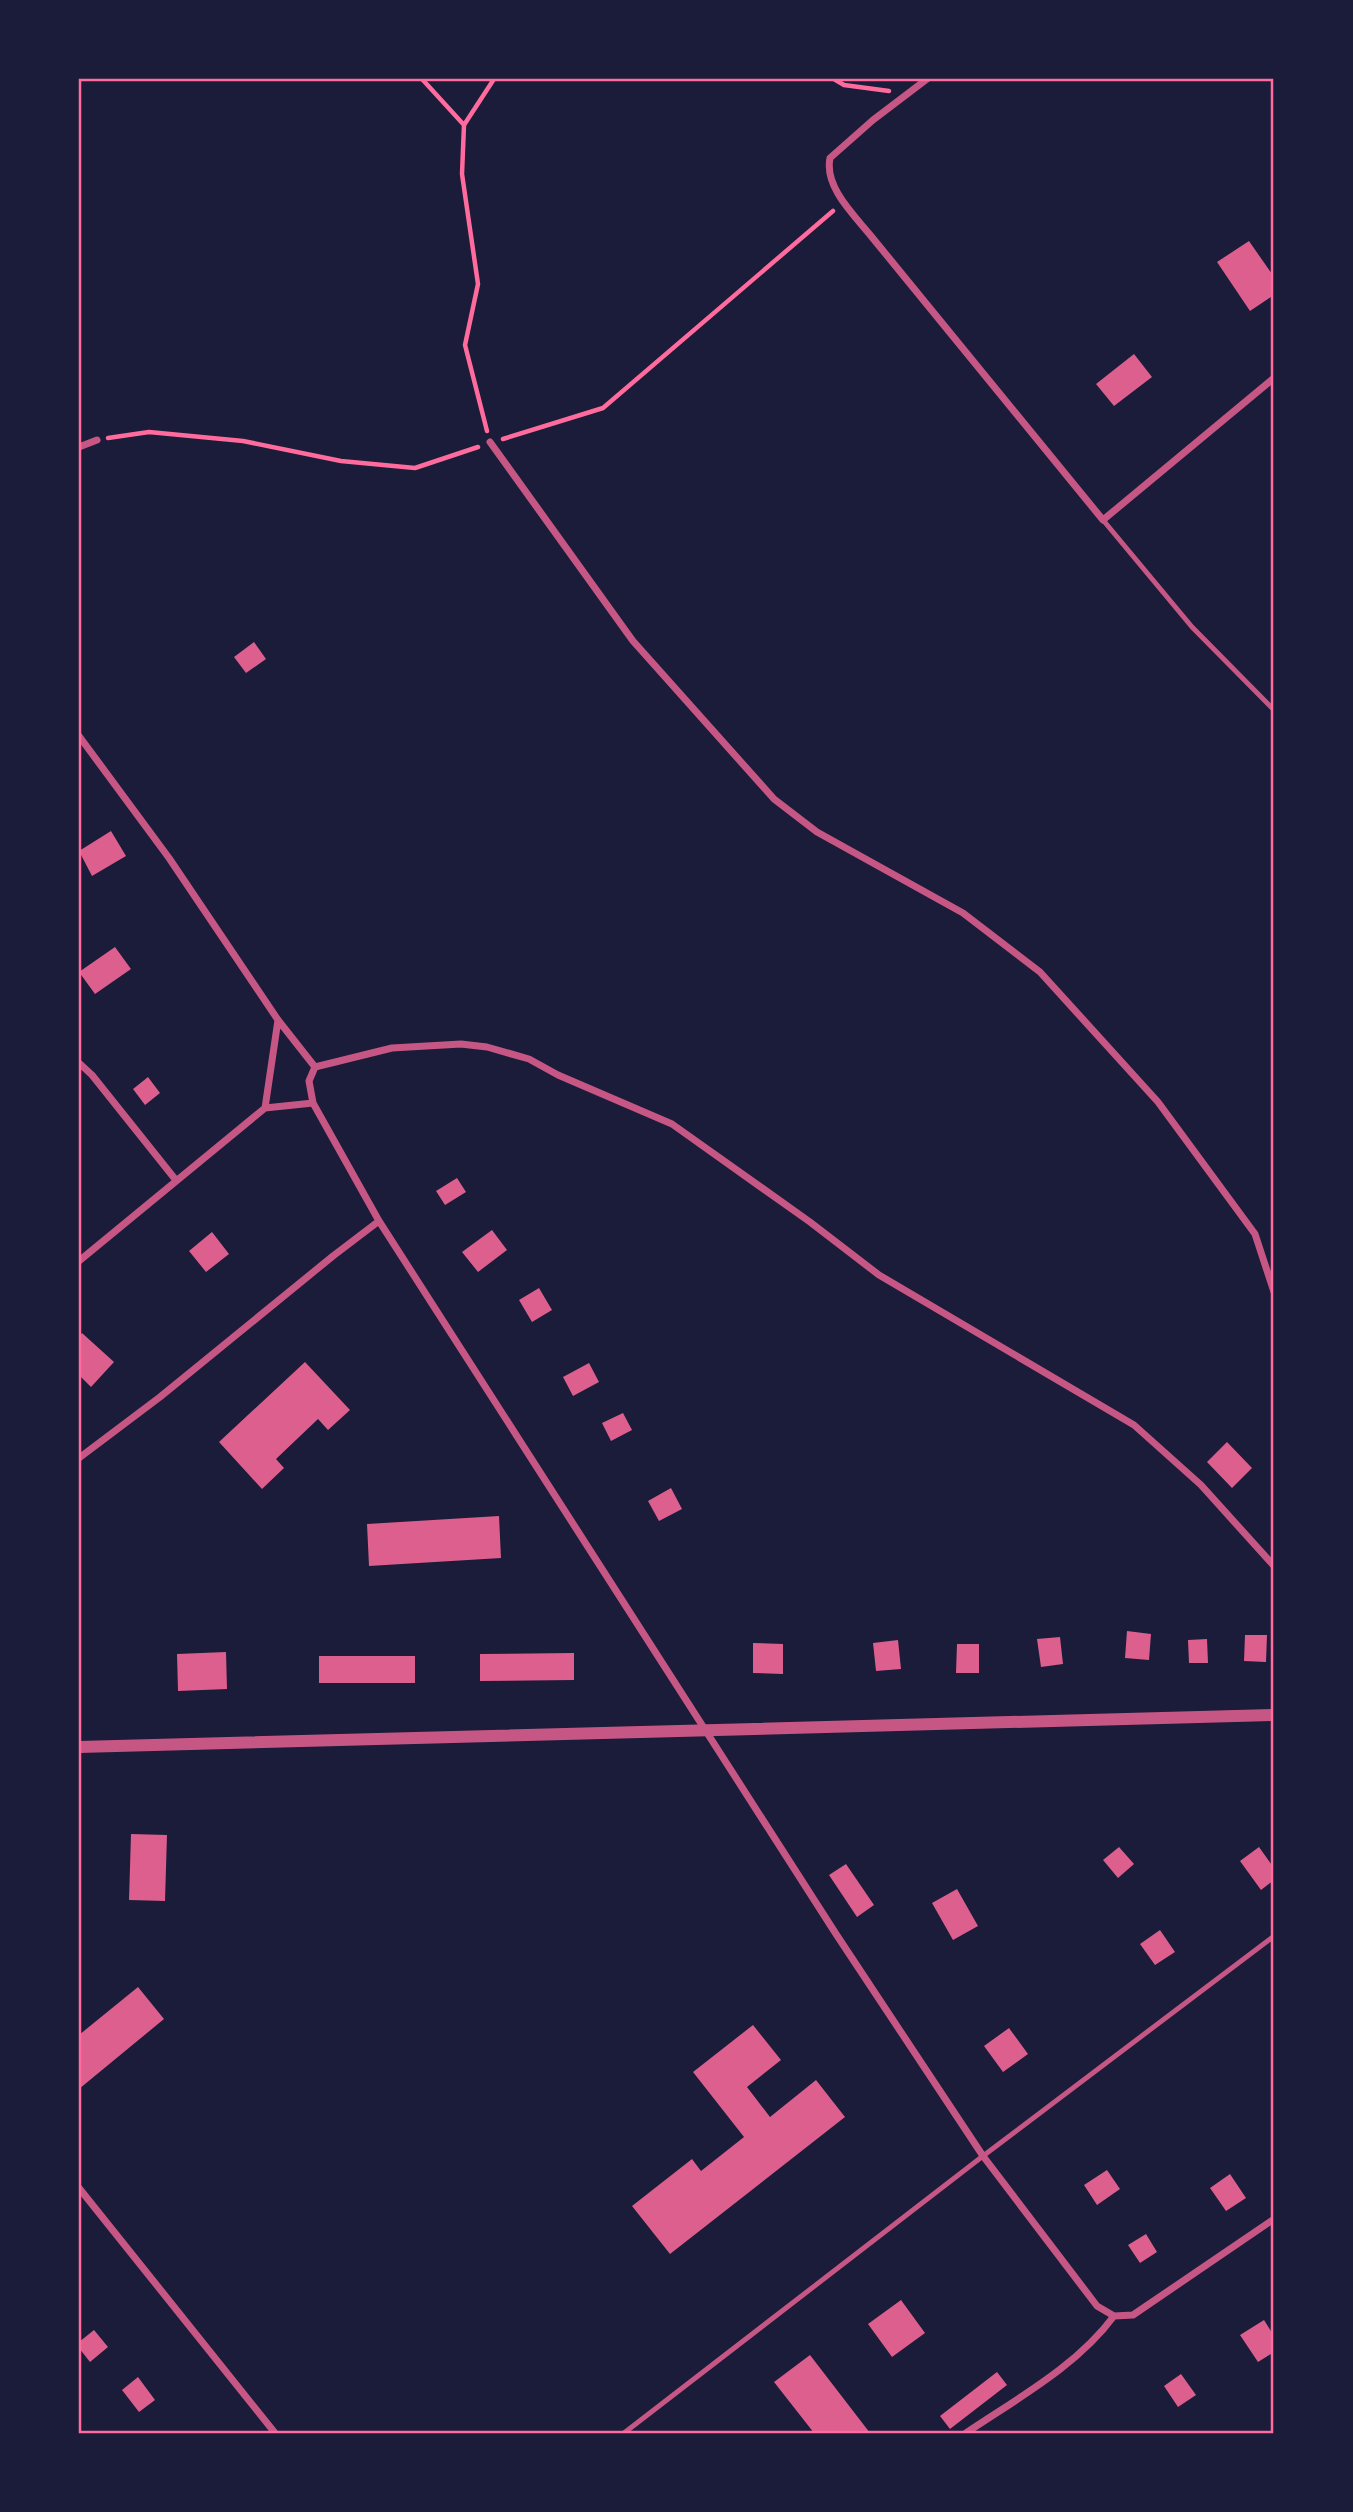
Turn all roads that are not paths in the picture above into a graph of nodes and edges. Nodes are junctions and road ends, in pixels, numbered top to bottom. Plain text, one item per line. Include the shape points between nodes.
1 (927, 79) edge
2 (1274, 378) edge
3 (97, 440) road end
4 (490, 442) road end
5 (79, 447) edge
6 (1103, 520) junction
7 (1274, 710) edge
8 (79, 736) edge
9 (278, 1020) junction
10 (79, 1063) edge
11 (315, 1067) junction
12 (313, 1103) junction
13 (265, 1108) junction
14 (176, 1179) junction
15 (379, 1221) junction
16 (79, 1261) edge
17 (1274, 1292) edge
18 (79, 1458) edge
19 (1274, 1566) edge
20 (1274, 1715) edge
21 (705, 1730) junction
22 (79, 1747) edge
23 (1274, 1936) edge
24 (983, 2156) junction
25 (79, 2188) edge
26 (1274, 2219) edge
27 (1114, 2316) junction
28 (275, 2433) edge
29 (624, 2433) edge
30 (966, 2433) edge

1 - 6 street via 830,158 832,182
2 - 6 street
3 - 5 street
4 - 17 street via 633,641 774,799 817,832 963,914 1040,972 1158,1102 1255,1234
6 - 7 lane via 1192,627
8 - 9 street via 169,858
9 - 11 street
9 - 13 street
10 - 14 street
11 - 12 street via 309,1081
11 - 19 street via 392,1048 487,1047 529,1059 672,1124 879,1275 1134,1425 1201,1485
12 - 13 street
12 - 15 street
13 - 14 street
14 - 16 street
15 - 18 street
15 - 21 street
20 - 21 street
21 - 22 street
21 - 24 street
23 - 24 lane
24 - 27 street via 1097,2306
24 - 29 lane
25 - 28 street
26 - 27 street via 1133,2315
27 - 30 street via 1100,2336 1072,2360

